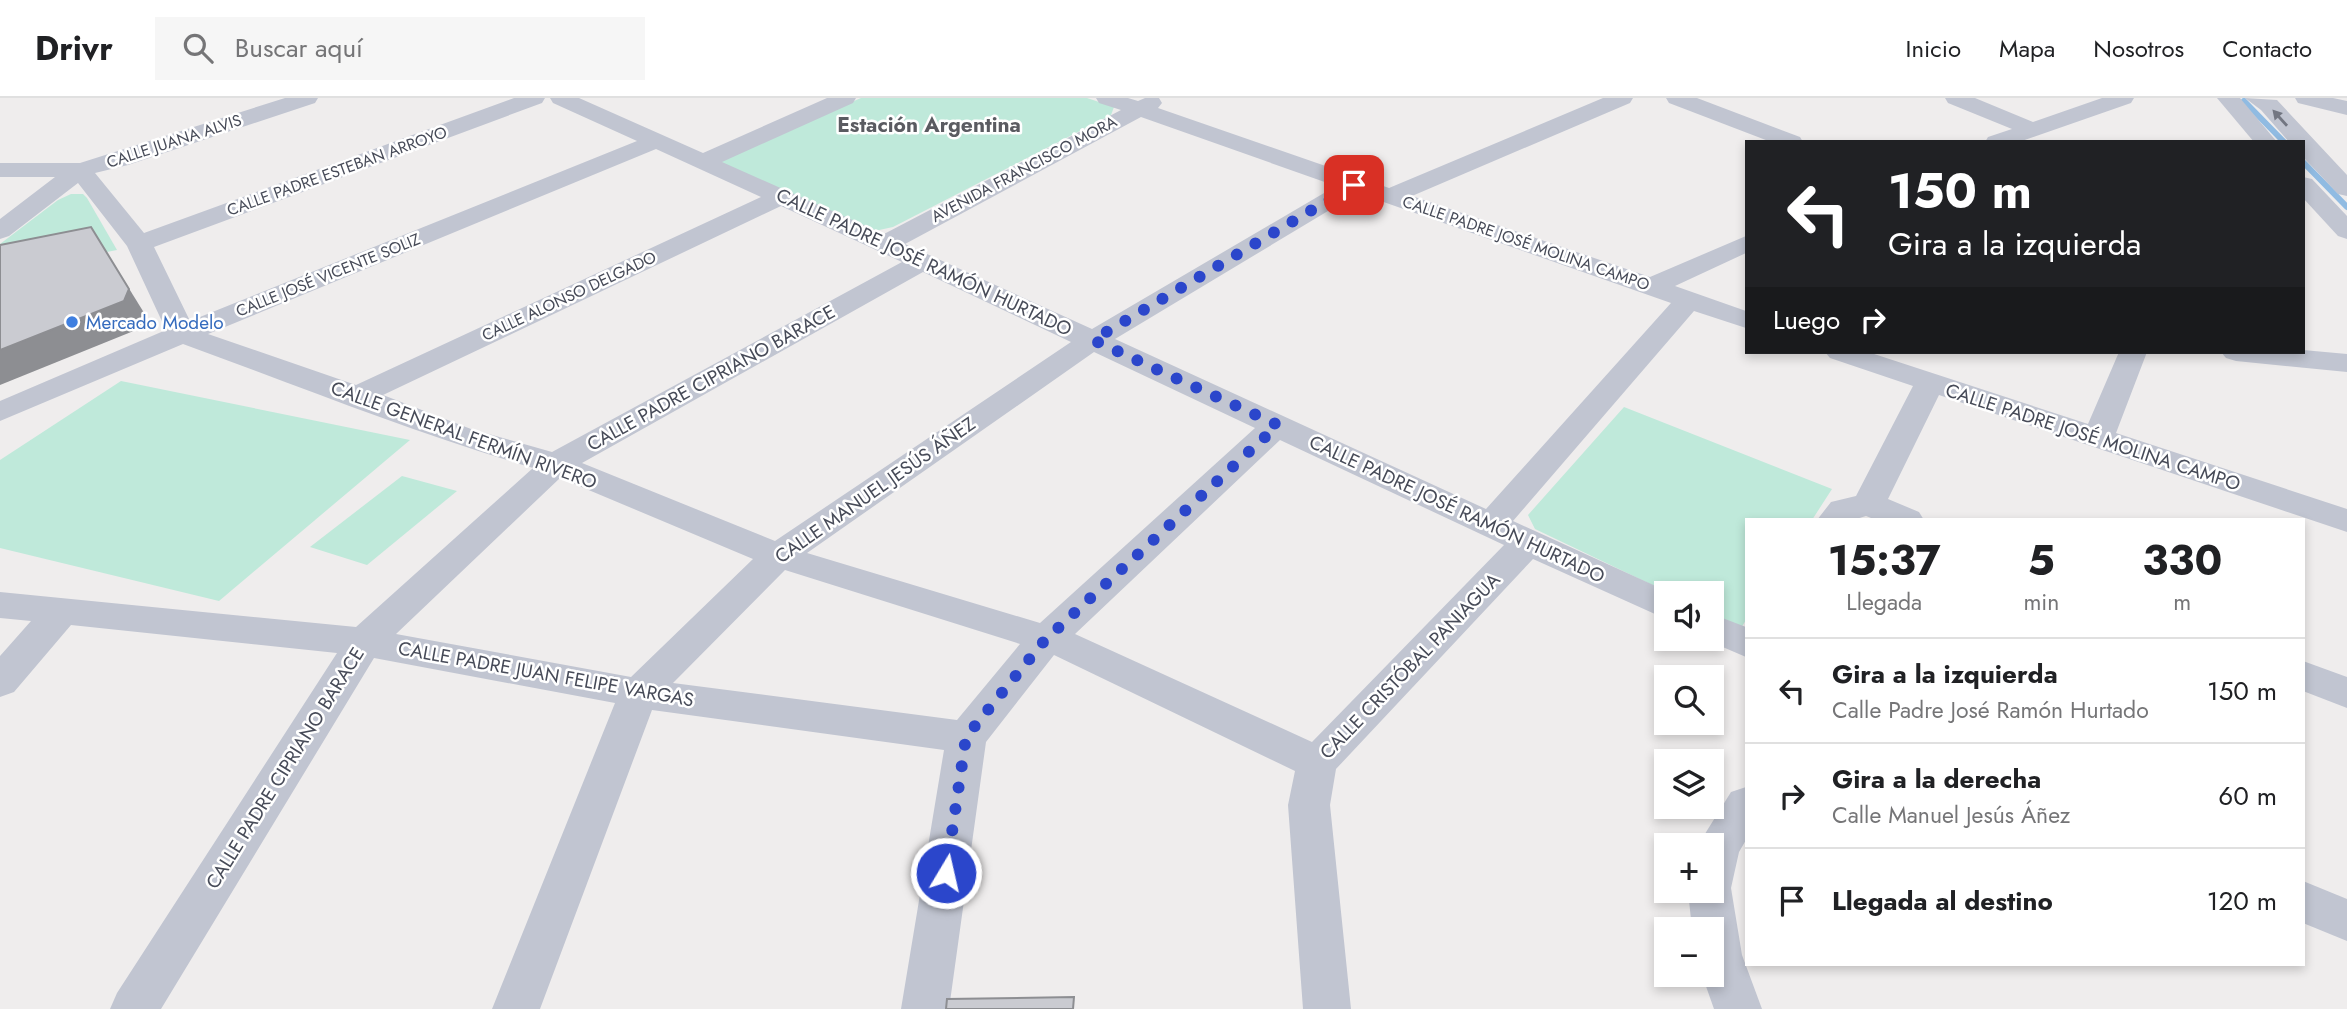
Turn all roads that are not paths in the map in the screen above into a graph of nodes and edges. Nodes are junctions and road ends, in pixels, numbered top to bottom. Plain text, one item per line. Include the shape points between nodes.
1 (307, 98) edge
2 (534, 98) edge
3 (561, 98) edge
4 (1108, 98) edge
5 (1164, 98) edge
6 (1622, 98) edge
7 (1677, 98) edge
8 (1956, 98) edge
9 (2123, 98) edge
10 (2228, 98) edge
11 (2256, 98) edge
12 (2306, 98) edge
13 (2341, 98) edge
14 (838, 99) edge
15 (2347, 100) edge
16 (1137, 108) junction
17 (2347, 108) edge
18 (2032, 129) junction
19 (1787, 140) edge
20 (2002, 140) edge
21 (2264, 140) edge
22 (2299, 140) edge
23 (657, 141) junction
24 (2305, 146) edge
25 (704, 162) junction
26 (0, 170) edge
27 (80, 170) junction
28 (1354, 185) junction
29 (2305, 189) edge
30 (2347, 189) edge
31 (1391, 195) junction
32 (782, 197) junction
33 (0, 231) edge
34 (2347, 232) edge
35 (139, 244) junction
36 (885, 244) junction
37 (1745, 244) edge
38 (923, 261) junction
39 (1651, 287) junction
40 (1688, 301) junction
41 (1745, 320) edge
42 (183, 334) junction
43 (1093, 340) junction
44 (1846, 354) edge
45 (2132, 354) edge
46 (2256, 354) edge
47 (2347, 363) edge
48 (1930, 382) junction
49 (357, 396) junction
50 (0, 412) edge
51 (1278, 425) junction
52 (2098, 438) junction
53 (556, 464) junction
54 (1868, 505) junction
55 (1836, 518) edge
56 (1903, 518) edge
57 (2347, 521) edge
58 (1491, 524) junction
59 (1528, 542) junction
60 (778, 556) junction
61 (1654, 600) edge
62 (0, 605) edge
63 (61, 612) junction
64 (1724, 632) edge
65 (1045, 640) junction
66 (364, 642) junction
67 (1745, 642) edge
68 (2305, 676) edge
69 (0, 682) edge
70 (2347, 692) edge
71 (639, 693) junction
72 (966, 737) junction
73 (1317, 763) junction
74 (1745, 806) edge
75 (1724, 839) edge
76 (2305, 902) edge
77 (1712, 903) edge
78 (2347, 921) edge
79 (134, 1009) edge
80 (516, 1009) edge
81 (925, 1009) edge
82 (1327, 1009) edge
83 (1738, 1009) edge

1 - 27 street, CALLE JUANA ALVIS
2 - 35 street, CALLE PADRE ESTEBAN ARROYO
3 - 23 street, CALLE PADRE JOSÉ RAMÓN HURTADO
4 - 16 street, CALLE PADRE JOSÉ MOLINA CAMPO
5 - 16 street, AVENIDA FRANCISCO MORA
6 - 31 street
7 - 19 street
8 - 18 street
9 - 18 street
10 - 21 street
22 -> 11 street via 2269,105
12 - 17 street
13 - 15 street
14 - 25 street
16 - 28 street, CALLE PADRE JOSÉ MOLINA CAMPO
16 - 36 street, AVENIDA FRANCISCO MORA
18 - 20 street
23 - 25 street, CALLE PADRE JOSÉ RAMÓN HURTADO
23 - 42 street, CALLE JOSÉ VICENTE SOLIZ
24 - 30 street
25 - 32 street, CALLE PADRE JOSÉ RAMÓN HURTADO
26 - 27 street
27 - 33 street
27 - 35 street
28 - 31 street, CALLE PADRE JOSÉ MOLINA CAMPO
28 - 43 street, CALLE MANUEL JESÚS ÁÑEZ
29 - 34 street
31 - 39 street, CALLE PADRE JOSÉ MOLINA CAMPO
32 - 36 street, CALLE PADRE JOSÉ RAMÓN HURTADO
32 - 49 street, CALLE ALONSO DELGADO
35 - 42 street
36 - 38 street, CALLE PADRE JOSÉ RAMÓN HURTADO
37 - 39 street
38 - 43 street, CALLE PADRE JOSÉ RAMÓN HURTADO
38 - 53 street, CALLE PADRE CIPRIANO BARACE
39 - 40 street, CALLE PADRE JOSÉ MOLINA CAMPO
40 - 41 street, CALLE PADRE JOSÉ MOLINA CAMPO
40 - 58 street
42 - 49 street, CALLE GENERAL FERMÍN RIVERO
42 - 50 street, CALLE JOSÉ VICENTE SOLIZ
43 - 51 street, CALLE PADRE JOSÉ RAMÓN HURTADO
43 - 60 street, CALLE MANUEL JESÚS ÁÑEZ
44 - 48 street, CALLE PADRE JOSÉ MOLINA CAMPO
45 - 52 street
46 - 47 street
48 - 52 street, CALLE PADRE JOSÉ MOLINA CAMPO
48 - 54 street
49 - 53 street, CALLE GENERAL FERMÍN RIVERO via 460,436
51 - 58 street, CALLE PADRE JOSÉ RAMÓN HURTADO
51 - 65 street
52 - 57 street, CALLE PADRE JOSÉ MOLINA CAMPO
53 - 60 street, CALLE GENERAL FERMÍN RIVERO
53 - 66 street, CALLE PADRE CIPRIANO BARACE
54 - 55 street via 1843,510
54 - 56 street
58 - 59 street, CALLE PADRE JOSÉ RAMÓN HURTADO
59 - 61 street, CALLE PADRE JOSÉ RAMÓN HURTADO
59 - 73 street, CALLE CRISTÓBAL PANIAGUA
60 - 65 street, CALLE GENERAL FERMÍN RIVERO
60 - 71 street, CALLE MANUEL JESÚS ÁÑEZ
62 - 63 street, CALLE PADRE JUAN FELIPE VARGAS
63 - 66 street, CALLE PADRE JUAN FELIPE VARGAS
63 - 69 street
64 - 67 street
65 - 72 street
65 - 73 street, CALLE GENERAL FERMÍN RIVERO via 1076,648
66 - 71 street, CALLE PADRE JUAN FELIPE VARGAS
66 - 79 street, CALLE PADRE CIPRIANO BARACE
68 - 70 street
71 - 72 street, CALLE PADRE JUAN FELIPE VARGAS
71 - 80 street, CALLE MANUEL JESÚS ÁÑEZ
72 - 81 street
73 - 82 street, CALLE CRISTÓBAL PANIAGUA via 1309,805
74 - 75 street
76 - 78 street
77 - 83 street via 1719,955

